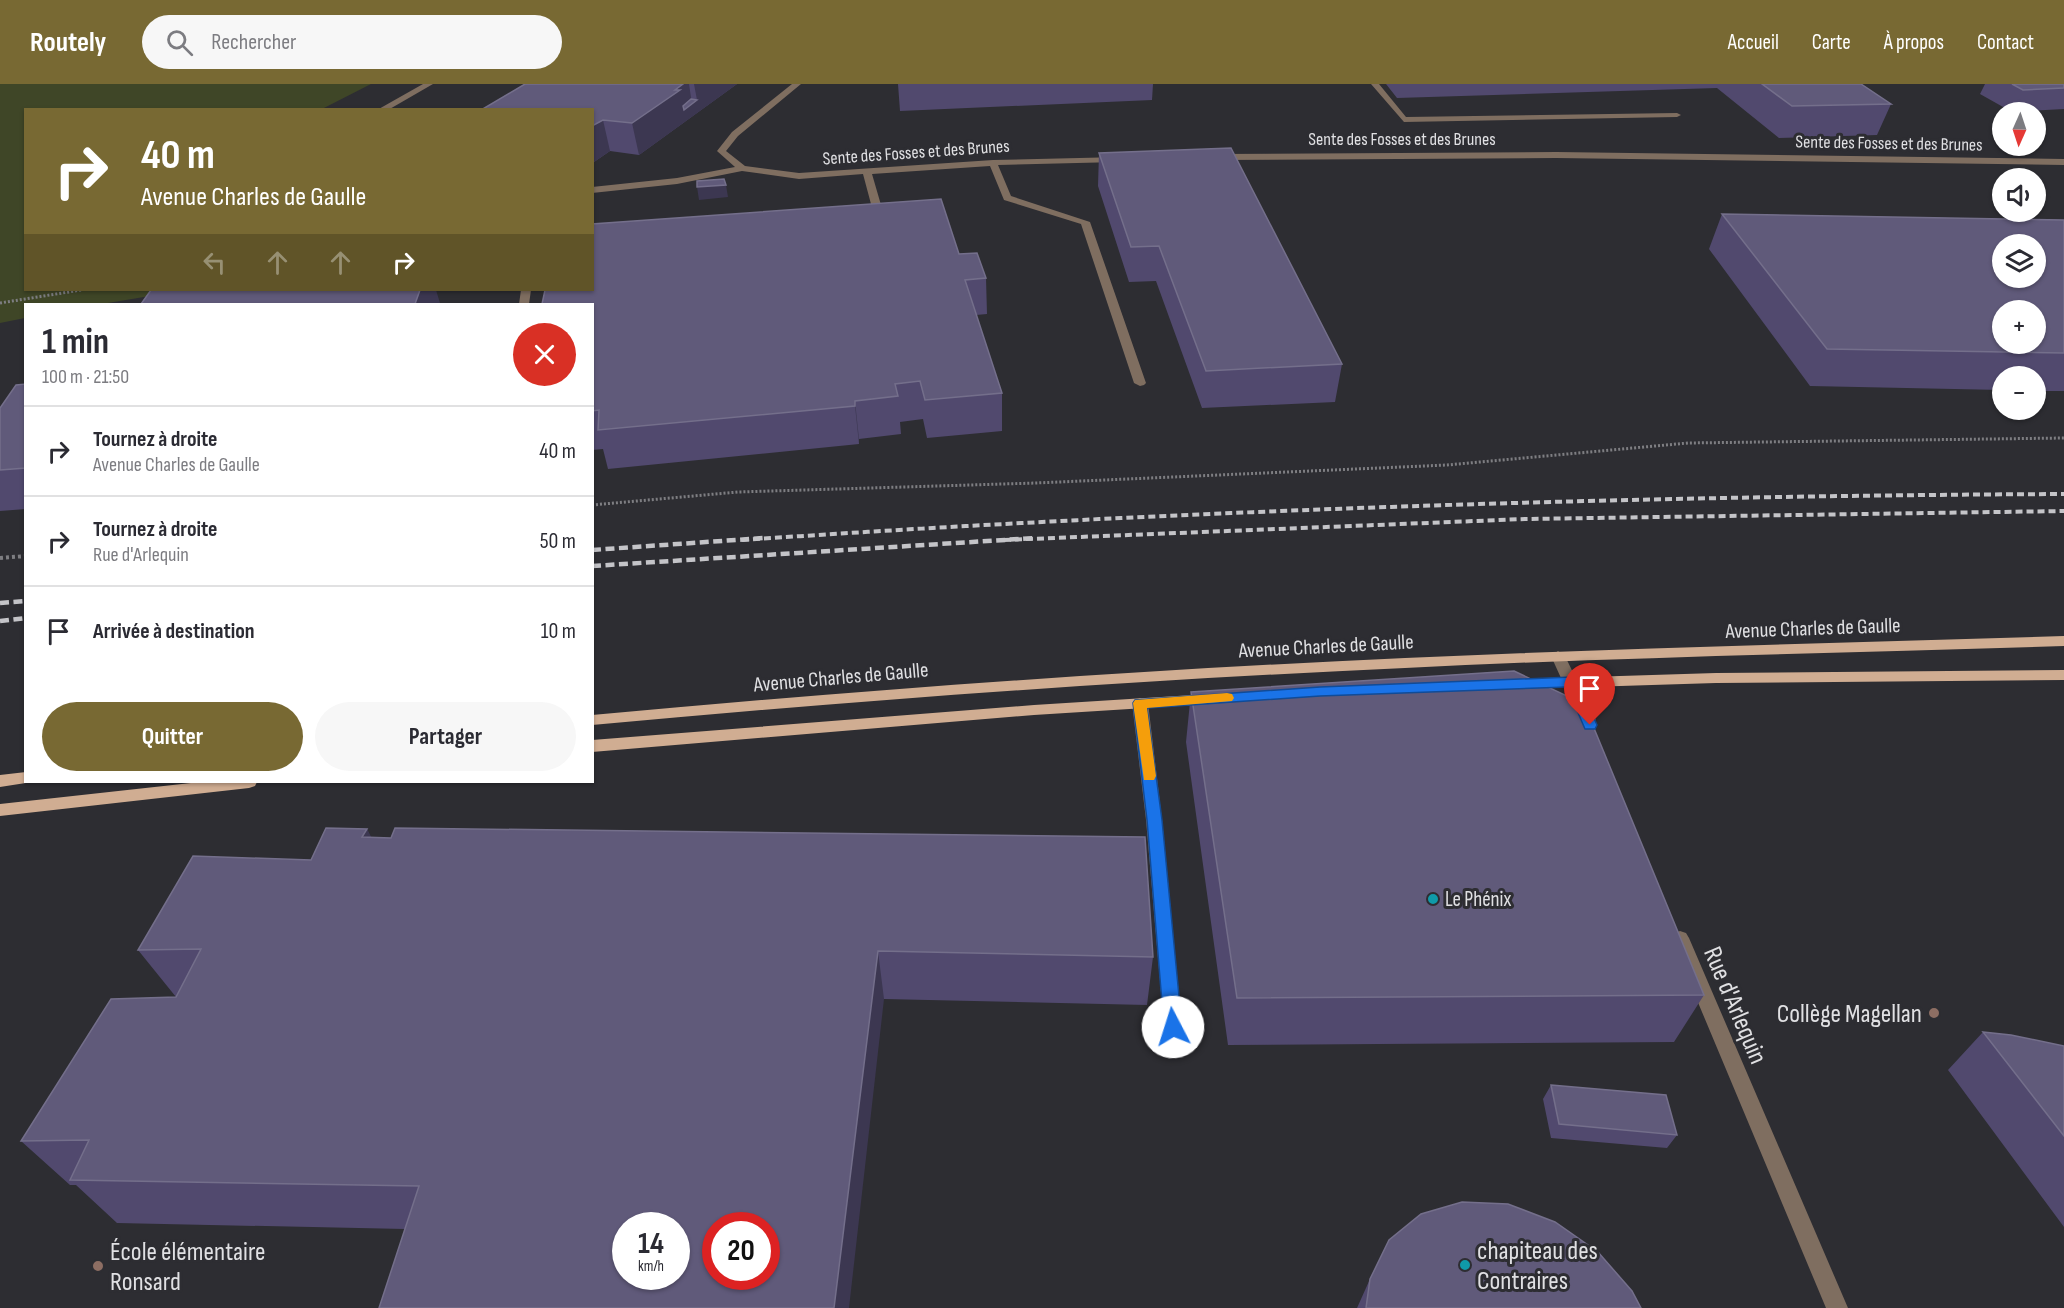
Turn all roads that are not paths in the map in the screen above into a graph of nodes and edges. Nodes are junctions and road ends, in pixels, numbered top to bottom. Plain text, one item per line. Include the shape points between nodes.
1 (429, 84) edge
2 (798, 84) edge
3 (1375, 84) edge
4 (385, 108) edge
5 (1677, 115) dead end
6 (1208, 157) edge
7 (1125, 159) edge
8 (2064, 162) edge
9 (993, 163) junction
10 (742, 168) junction
11 (867, 172) junction
12 (594, 190) edge
13 (843, 213) edge
14 (1140, 383) dead end
15 (2064, 641) edge
16 (1558, 656) junction
17 (2064, 675) edge
18 (1572, 682) junction
19 (1503, 685) edge
20 (1219, 698) edge
21 (1140, 703) junction
22 (594, 720) edge
23 (1595, 737) edge
24 (594, 746) edge
25 (24, 778) edge
26 (0, 781) edge
27 (240, 783) edge
28 (0, 810) edge
29 (1674, 924) edge
30 (1173, 1027) dead end
31 (1837, 1308) edge

1 - 4 street
2 - 10 street via 735,134 721,151
3 - 5 street via 1404,120
6 - 8 street, Sente des Fosses et des Brunes via 1556,155
7 - 9 street, Sente des Fosses et des Brunes
9 - 11 street, Sente des Fosses et des Brunes
9 - 14 street via 1007,198 1085,222
10 - 11 street, Sente des Fosses et des Brunes via 799,176
10 - 12 street, Sente des Fosses et des Brunes via 677,181
11 - 13 street via 876,205 867,211
15 - 16 main road, Avenue Charles de Gaulle
16 - 18 street
16 - 22 main road, Avenue Charles de Gaulle via 1027,684
17 - 18 main road
18 - 19 main road
18 - 23 street
20 - 21 main road
21 - 24 main road
21 - 30 street
25 - 26 main road
27 - 28 main road
29 - 31 street, Rue d'Arlequin

